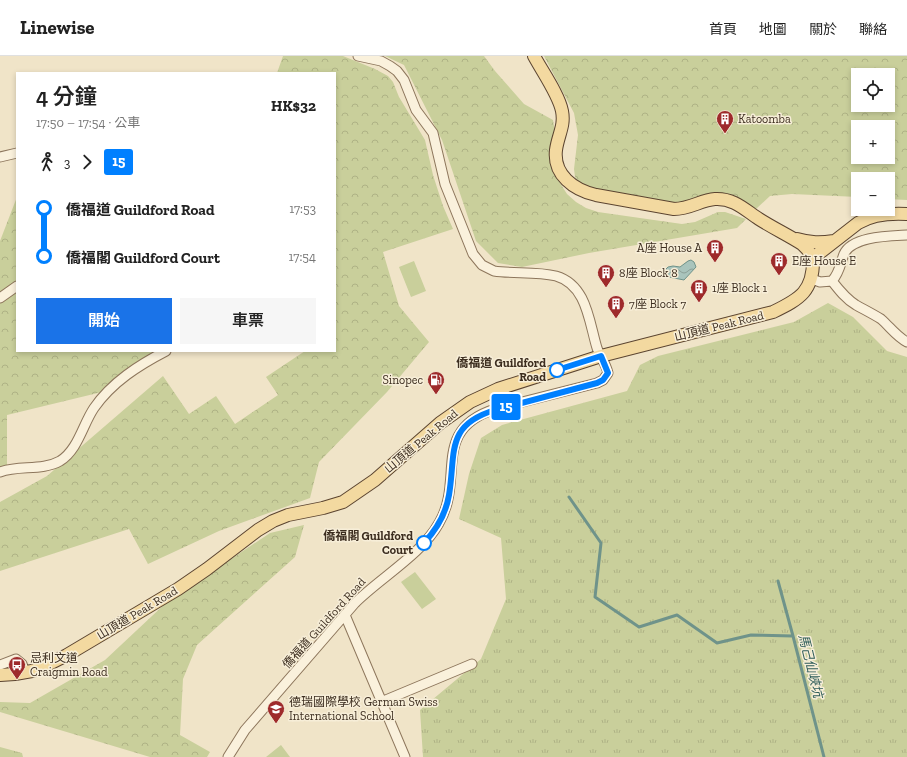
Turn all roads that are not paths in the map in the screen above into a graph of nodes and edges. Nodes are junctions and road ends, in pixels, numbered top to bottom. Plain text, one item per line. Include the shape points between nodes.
1 (358, 56) edge
2 (534, 56) edge
3 (16, 153) edge
4 (0, 157) edge
5 (907, 214) edge
6 (907, 235) edge
7 (790, 236) junction
8 (837, 240) junction
9 (813, 258) junction
10 (812, 279) junction
11 (832, 281) junction
12 (16, 287) edge
13 (0, 298) edge
14 (907, 342) edge
15 (164, 352) edge
16 (601, 356) junction
17 (0, 472) edge
18 (345, 615) junction
19 (472, 664) dead end
20 (0, 665) edge
21 (25, 672) junction
22 (0, 675) edge
23 (381, 702) junction
24 (228, 757) edge
25 (405, 757) edge

1 - 16 street via 390,66 404,80 416,110 433,133 447,192 479,262 489,270 549,275 569,283 584,302
2 - 7 main road via 560,105 562,127 557,161 562,175 571,184 591,194 674,209 687,208 710,199 728,200
3 - 4 street
5 - 8 main road via 883,214 866,219
6 - 11 street via 866,239 850,246 845,252 838,275
7 - 8 main road via 820,244
7 - 9 main road via 807,248
8 - 9 main road
9 - 10 main road
10 - 11 street via 820,282
10 - 16 main road, 山頂道 Peak Road via 803,294 773,312
11 - 14 street via 852,302 875,315
12 - 13 street
15 - 17 street via 135,369 109,390 95,407 75,445 64,458 47,465
16 - 18 street, 僑福道 Guildford Road via 608,373 603,380 488,412 466,425 454,446 447,503 434,531 417,550 365,593
16 - 21 main road, 山頂道 Peak Road via 498,389 470,402 440,423 375,480 343,502 288,515 266,525 178,589 56,660
18 - 23 street
18 - 24 street, 僑福道 Guildford Road via 245,730
19 - 23 street
20 - 21 street via 16,659 22,664
21 - 22 main road, 山頂道 Peak Road
23 - 25 street

